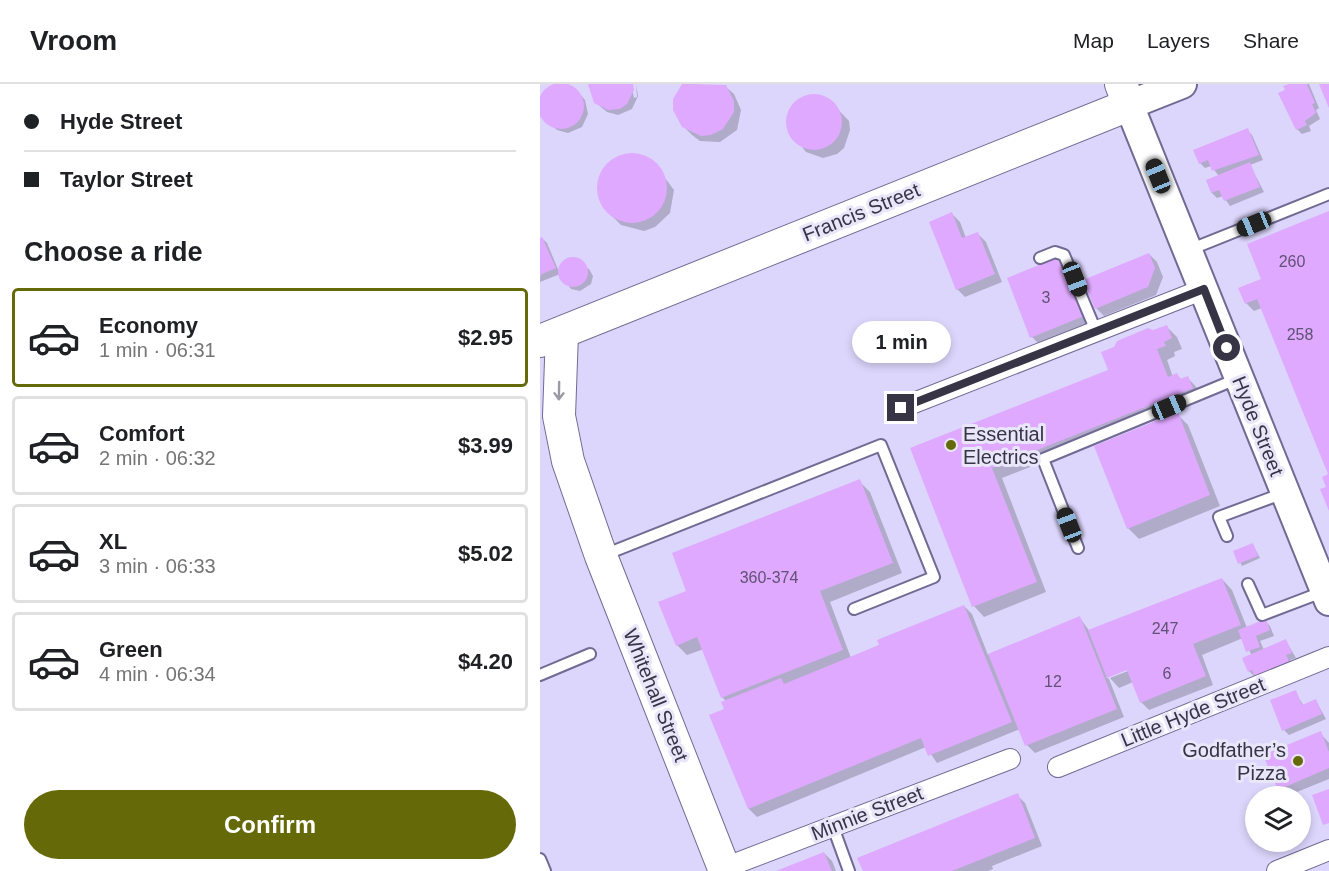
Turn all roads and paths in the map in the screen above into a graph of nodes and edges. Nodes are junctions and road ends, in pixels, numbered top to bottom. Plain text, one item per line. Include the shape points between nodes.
1 (1182, 84) edge
2 (1125, 94) edge
3 (1329, 194) edge
4 (1188, 250) junction
5 (1040, 258) dead end
6 (1204, 289) junction
7 (1096, 331) junction
8 (547, 333) edge
9 (1239, 378) junction
10 (901, 408) dead end
11 (540, 431) edge
12 (1285, 492) junction
13 (587, 518) junction
14 (1227, 536) dead end
15 (1078, 548) dead end
16 (601, 556) junction
17 (1248, 584) dead end
18 (1328, 594) edge
19 (854, 609) dead end
20 (590, 654) dead end
21 (1329, 657) edge
22 (540, 675) edge
23 (1010, 759) dead end
24 (1058, 767) dead end
25 (832, 826) junction
26 (1329, 850) edge
27 (540, 859) edge
28 (725, 869) edge
29 (545, 871) edge
30 (849, 871) edge
31 (1277, 871) edge

1 - 2 street, Francis Street
2 - 4 street, Hyde Street
2 - 8 main road, Francis Street
3 - 4 lane
4 - 6 street, Hyde Street
5 - 7 lane via 1055,252 1064,255
6 - 7 street
6 - 9 street, Hyde Street
7 - 10 street
8 -> 13 main road, Whitehall Street via 568,461
9 - 12 street, Hyde Street
9 - 15 lane via 1043,459
11 - 13 main road, Whitehall Street via 560,475
12 - 14 lane via 1219,517
12 - 18 street, Hyde Street
13 - 16 main road, Whitehall Street
16 - 19 lane via 880,445 934,577
16 - 28 main road, Whitehall Street
17 - 18 lane via 1262,615
20 - 22 lane
21 - 24 street, Little Hyde Street
23 - 25 street, Minnie Street
25 - 28 street, Minnie Street
25 - 30 lane
26 - 31 street
27 - 29 lane

